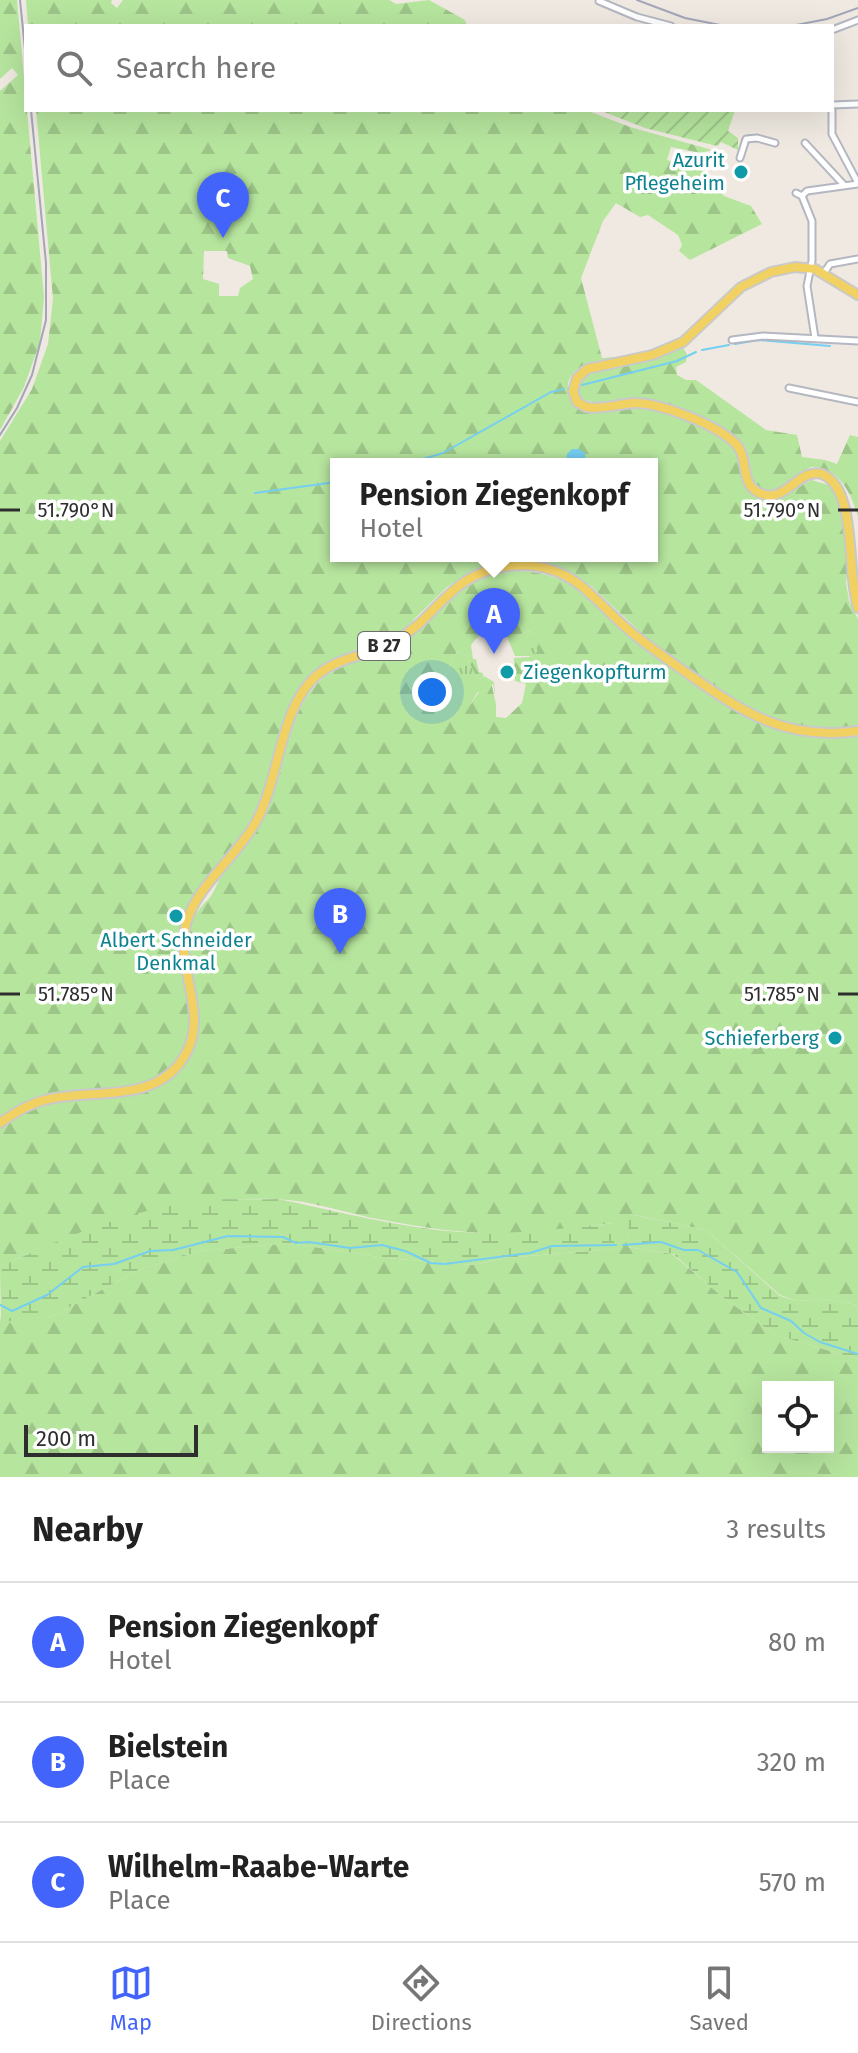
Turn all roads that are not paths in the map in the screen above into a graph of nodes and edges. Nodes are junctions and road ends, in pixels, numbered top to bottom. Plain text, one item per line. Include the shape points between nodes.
1 (599, 1) edge
2 (858, 20) edge
3 (663, 24) edge
4 (834, 29) edge
5 (858, 104) edge
6 (834, 108) edge
7 (832, 112) edge
8 (775, 143) dead end
9 (805, 143) dead end
10 (740, 158) dead end
11 (858, 184) edge
12 (844, 186) junction
13 (858, 259) edge
14 (810, 268) junction
15 (824, 273) junction
16 (858, 295) edge
17 (815, 338) junction
18 (732, 340) dead end
19 (858, 341) edge
20 (789, 388) dead end
21 (858, 402) edge
22 (858, 608) edge
23 (858, 731) edge
24 (0, 1123) edge

1 - 3 street
2 - 4 street
5 - 6 street
7 - 11 street via 832,134
8 - 10 street via 746,139
9 - 12 street
11 - 12 street
12 - 14 street via 799,194 812,221
13 - 15 street via 830,264
14 - 15 main road
14 - 17 street via 807,286
14 - 22 main road via 778,269 754,279 674,347 587,369 574,384 575,399 593,408 651,404 717,431 739,446 750,485 765,495 780,494 812,474 829,477 854,519 853,586
15 - 16 main road
17 - 18 street
17 - 19 street
20 - 21 street
23 - 24 main road, B 27 via 798,731 746,712 646,644 588,590 562,574 515,566 478,574 456,586 402,637 330,666 300,696 259,817 189,916 184,951 195,1028 177,1068 146,1087 44,1100

